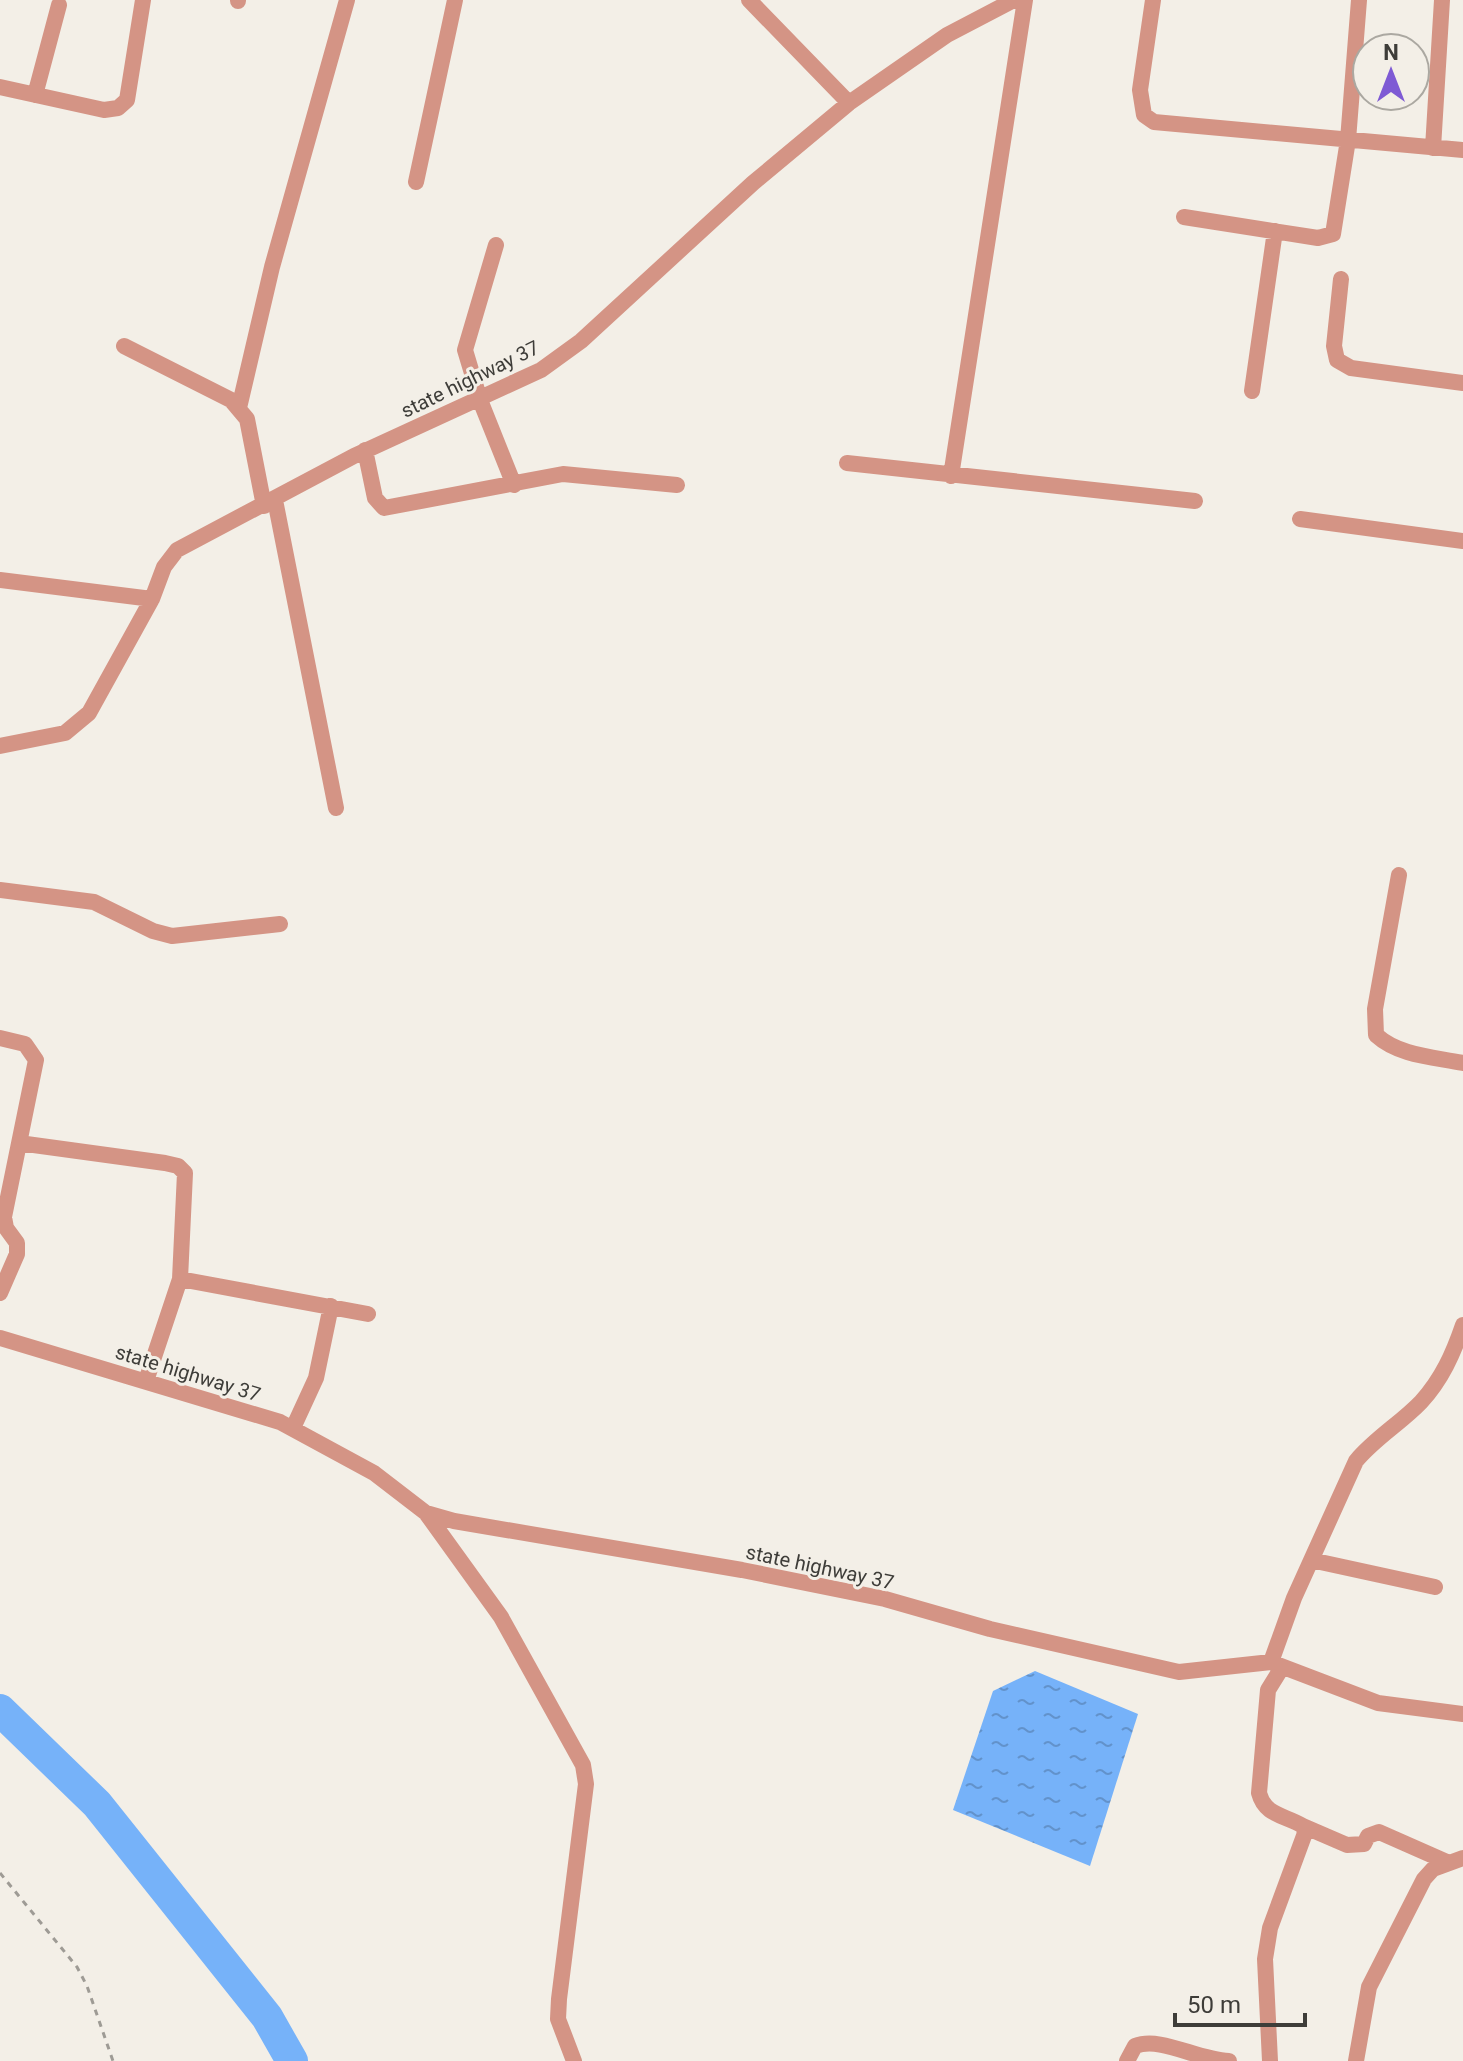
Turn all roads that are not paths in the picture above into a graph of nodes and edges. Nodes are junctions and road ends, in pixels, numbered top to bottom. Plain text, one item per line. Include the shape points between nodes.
1 (143, 0) edge
2 (347, 0) edge
3 (455, 0) edge
4 (749, 0) edge
5 (1014, 0) edge
6 (1025, 0) edge
7 (1153, 0) edge
8 (1359, 0) edge
9 (1442, 0) edge
10 (59, 5) dead end
11 (0, 87) edge
12 (35, 95) junction
13 (849, 103) junction
14 (1348, 140) junction
15 (1433, 148) junction
16 (1463, 150) edge
17 (416, 182) dead end
18 (1184, 217) dead end
19 (1275, 231) junction
20 (496, 245) dead end
21 (1341, 279) dead end
22 (124, 346) dead end
23 (1463, 383) edge
24 (1252, 391) dead end
25 (480, 400) junction
26 (239, 408) junction
27 (365, 450) junction
28 (847, 463) dead end
29 (951, 476) junction
30 (514, 485) junction
31 (677, 485) dead end
32 (1195, 501) dead end
33 (270, 503) junction
34 (1300, 519) dead end
35 (1463, 541) edge
36 (0, 580) edge
37 (152, 599) junction
38 (0, 746) edge
39 (336, 808) dead end
40 (1399, 875) dead end
41 (0, 890) edge
42 (280, 924) dead end
43 (0, 1038) edge
44 (1463, 1063) edge
45 (19, 1143) junction
46 (180, 1279) junction
47 (0, 1293) edge
48 (331, 1306) junction
49 (368, 1314) dead end
50 (1463, 1325) edge
51 (0, 1338) edge
52 (146, 1381) junction
53 (293, 1428) junction
54 (426, 1513) junction
55 (1311, 1560) junction
56 (1435, 1587) dead end
57 (1276, 1666) junction
58 (1463, 1714) edge
59 (1303, 1826) junction
60 (1455, 1860) edge
61 (574, 2061) edge
62 (1127, 2061) edge
63 (1229, 2061) edge
64 (1270, 2061) edge
65 (1356, 2061) edge

1 - 12 street via 127,100 118,108 104,110
2 - 26 street via 272,267
3 - 17 street
4 - 13 street
5 - 13 street, state highway 37 via 947,35
6 - 29 street
7 - 14 street via 1140,90 1144,115 1154,122
8 - 14 street
9 - 15 street
10 - 12 street
11 - 12 street
13 - 25 street, state highway 37 via 581,341 541,370
14 - 15 street
14 - 19 street via 1333,234 1318,238
15 - 16 street
18 - 19 street
19 - 24 street
20 - 25 street via 465,350
21 - 23 street via 1337,360 1351,368
22 - 26 street
25 - 27 street, state highway 37
25 - 30 street
26 - 33 street via 247,419
27 - 30 street via 375,498 384,508
27 - 33 street, state highway 37
28 - 29 street
29 - 32 street
30 - 31 street via 575,473
33 - 37 street, state highway 37 via 177,550
33 - 39 street
34 - 35 street
36 - 37 street
37 - 38 street, state highway 37 via 77,726 50,738
40 - 44 street via 1375,1009 1376,1035 1403,1051
41 - 42 street via 94,902 172,936
43 - 45 street via 25,1044 36,1060
45 - 46 street via 178,1166 188,1180
45 - 47 street via 4,1217 17,1254
46 - 48 street
46 - 52 street
48 - 49 street
48 - 53 street via 314,1387
50 - 55 street via 1435,1385 1356,1461
51 - 52 street, state highway 37
52 - 53 street, state highway 37
53 - 54 street, state highway 37 via 374,1473
54 - 57 street, state highway 37 via 885,1599 1179,1672
54 - 61 street via 501,1617 583,1765 586,1784 559,1999 561,2028
55 - 56 street
55 - 57 street
57 - 58 street via 1378,1703
57 - 59 street via 1268,1690 1259,1793 1269,1811
59 - 60 street via 1354,1847 1379,1832
59 - 64 street via 1265,1959
60 - 65 street via 1424,1879 1377,1968
62 - 63 street via 1135,2046 1146,2041

